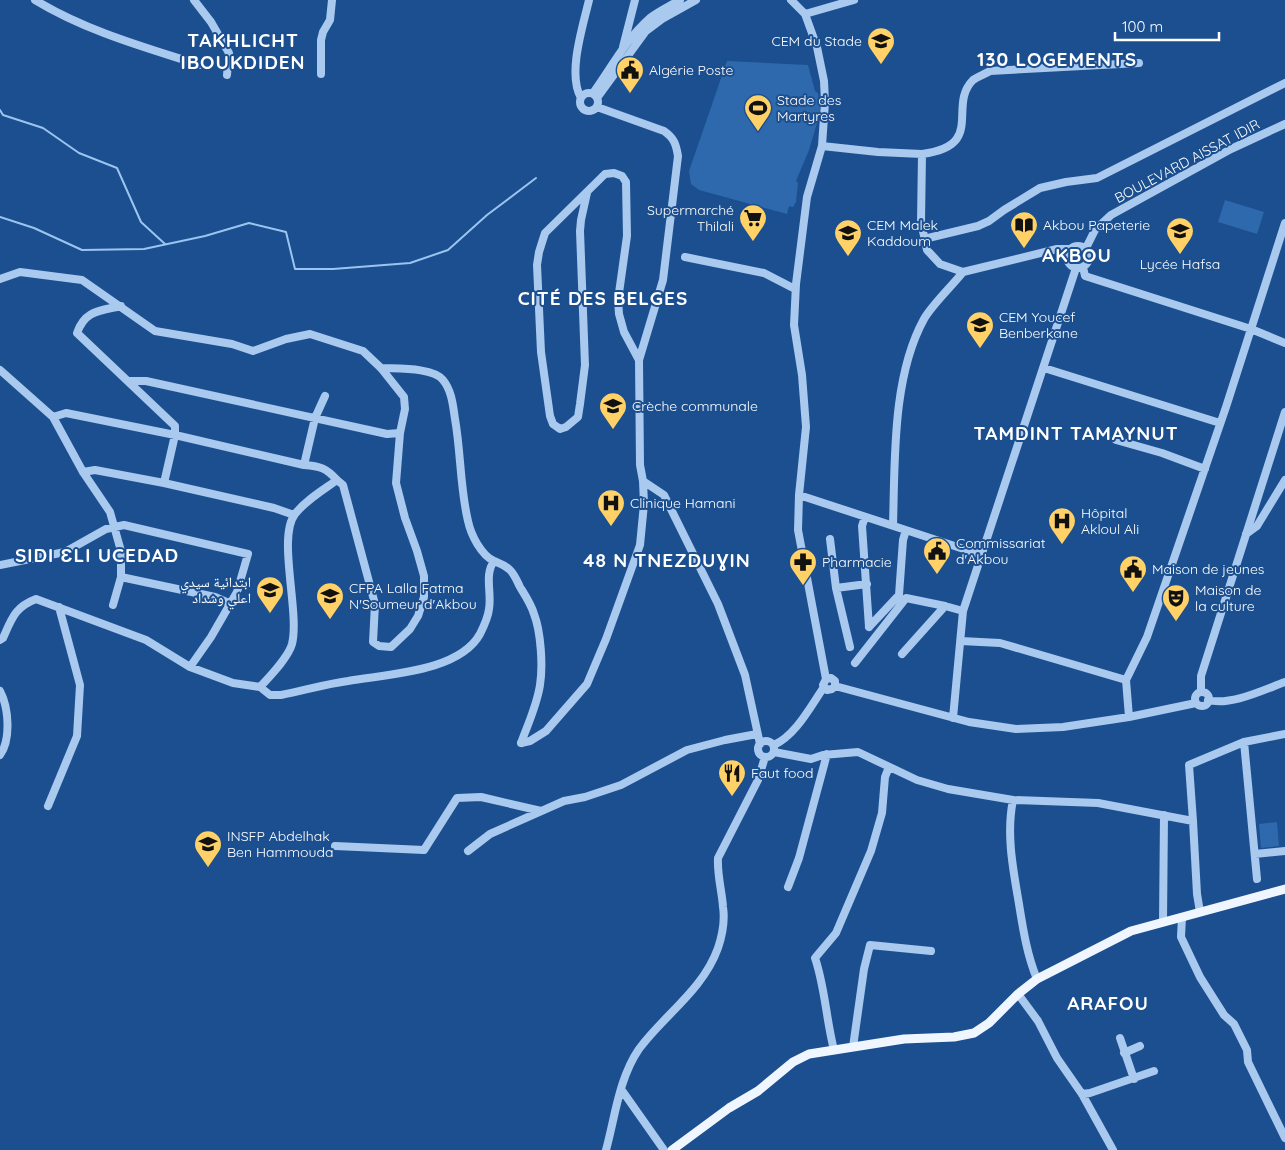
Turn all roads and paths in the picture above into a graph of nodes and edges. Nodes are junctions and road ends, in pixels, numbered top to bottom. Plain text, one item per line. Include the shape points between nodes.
1 (35, 0) edge
2 (194, 0) edge
3 (332, 0) edge
4 (589, 0) edge
5 (635, 0) edge
6 (680, 0) edge
7 (696, 0) edge
8 (791, 0) edge
9 (854, 0) edge
10 (805, 14) junction
11 (622, 49) junction
12 (1139, 63) dead end
13 (200, 65) dead end
14 (227, 74) dead end
15 (321, 74) dead end
16 (1285, 84) edge
17 (595, 96) junction
18 (581, 98) junction
19 (597, 107) junction
20 (1285, 124) edge
21 (822, 146) junction
22 (922, 154) junction
23 (587, 192) junction
24 (1285, 223) edge
25 (924, 239) junction
26 (1086, 248) junction
27 (1069, 249) junction
28 (685, 258) dead end
29 (1080, 267) junction
30 (963, 272) junction
31 (0, 279) edge
32 (795, 289) junction
33 (121, 306) junction
34 (1251, 329) junction
35 (1285, 343) edge
36 (640, 360) junction
37 (381, 368) junction
38 (1044, 368) junction
39 (0, 370) edge
40 (128, 381) junction
41 (325, 396) dead end
42 (1285, 412) edge
43 (53, 417) junction
44 (315, 418) junction
45 (1220, 423) junction
46 (400, 433) junction
47 (175, 435) junction
48 (1116, 440) dead end
49 (304, 465) junction
50 (1205, 469) junction
51 (82, 472) junction
52 (337, 480) junction
53 (1285, 480) edge
54 (643, 481) junction
55 (164, 484) junction
56 (799, 495) junction
57 (294, 515) junction
58 (865, 517) junction
59 (115, 526) junction
60 (892, 526) junction
61 (906, 530) junction
62 (1246, 534) junction
63 (830, 539) dead end
64 (982, 555) junction
65 (494, 561) junction
66 (0, 565) edge
67 (121, 577) junction
68 (867, 584) junction
69 (836, 588) junction
70 (231, 604) junction
71 (113, 605) dead end
72 (945, 606) junction
73 (59, 607) junction
74 (963, 611) junction
75 (0, 640) edge
76 (961, 641) junction
77 (850, 647) dead end
78 (902, 654) dead end
79 (855, 663) dead end
80 (190, 667) junction
81 (1126, 680) junction
82 (1285, 682) edge
83 (825, 683) junction
84 (260, 687) junction
85 (0, 691) edge
86 (1201, 692) junction
87 (1208, 700) junction
88 (1196, 703) junction
89 (1129, 717) junction
90 (953, 718) junction
91 (757, 734) junction
92 (1285, 734) edge
93 (1244, 742) junction
94 (760, 744) junction
95 (774, 749) junction
96 (827, 754) junction
97 (0, 755) edge
98 (765, 757) junction
99 (889, 767) junction
100 (1013, 800) junction
101 (48, 806) dead end
102 (541, 811) junction
103 (1164, 815) junction
104 (1193, 821) junction
105 (335, 846) dead end
106 (468, 851) dead end
107 (1285, 851) edge
108 (1255, 854) junction
109 (1257, 879) dead end
110 (788, 888) dead end
111 (1285, 889) edge
112 (1200, 912) junction
113 (1182, 917) junction
114 (1163, 922) junction
115 (931, 951) dead end
116 (1037, 979) junction
117 (1018, 994) junction
118 (1120, 1038) dead end
119 (1140, 1046) dead end
120 (853, 1047) junction
121 (834, 1050) junction
122 (1124, 1053) junction
123 (1154, 1071) dead end
124 (1134, 1079) junction
125 (621, 1089) junction
126 (1082, 1094) junction
127 (1285, 1138) edge
128 (606, 1150) edge
129 (664, 1150) edge
130 (672, 1150) edge
131 (1113, 1150) edge

1 - 13 street via 124,40
2 - 14 street via 229,53
3 - 15 street via 330,20 321,40
4 - 18 street via 576,60 575,79
5 - 11 street
6 - 11 street via 651,17
7 - 17 street via 646,31
8 - 10 street
9 - 10 street
10 - 21 street via 817,47 824,81
11 - 17 street
12 - 22 street via 990,72 973,80 965,94 960,132 955,141 940,150
16 - 25 street via 1096,178 1040,188 978,226
17 - 18 street via 586,94
17 - 19 street
18 - 19 street via 580,104 584,108 592,110
19 - 36 street via 664,131 672,136 678,156 663,280
20 - 26 street, BOULEVARD AISSAT IDIR via 1111,215 1096,230
21 - 22 street
21 - 32 street via 806,197
22 - 25 street via 921,222
23 - 23 street via 545,233 537,266 541,352 550,416 560,429 578,417 580,404 584,365 580,231
23 - 36 street via 605,174 622,176 626,182 627,236 619,314 624,332
24 - 34 street
25 - 30 street via 927,250 940,264
26 - 27 street via 1075,246
26 - 29 street via 1088,262
27 - 29 street via 1067,259 1070,264
27 - 30 street via 1057,249
28 - 32 street via 764,273
29 - 34 street via 1085,276
29 - 38 street
30 - 60 street via 925,317 908,357 897,422
31 - 33 street via 20,272 82,280
32 - 56 street via 794,324 806,414
33 - 37 street via 155,331 232,344 253,351 286,338 310,334 363,351
33 - 40 street via 92,312 80,323 77,333
34 - 35 street
34 - 45 street
36 - 54 street via 640,465
37 - 46 street via 404,397
37 - 65 street via 430,373 441,378 447,386 452,399 468,523 475,540
38 - 45 street
38 - 64 street
39 - 43 street
40 - 44 street via 146,381
40 - 47 street via 175,426
41 - 44 street
42 - 62 street
43 - 47 street via 66,413
43 - 51 street
44 - 46 street via 387,434
44 - 49 street
45 - 50 street
46 - 52 street via 396,483 424,576 424,597 410,629 390,647 373,642 375,604 343,484
47 - 49 street
47 - 55 street
48 - 50 street
49 - 52 street via 329,470
50 - 81 street via 1148,637
51 - 55 street via 94,470
51 - 59 street via 110,512
52 - 57 street
53 - 62 street via 1257,526
54 - 65 street via 640,545 587,684 546,731 521,743 535,709 540,685 538,634 534,614 512,572 503,563
54 - 91 street via 664,495 718,604 745,675
55 - 57 street
56 - 58 street
56 - 83 street via 798,530
57 - 84 street via 288,543 292,644
58 - 60 street
58 - 68 street via 862,526
59 - 66 street via 65,552
59 - 67 street via 121,551
59 - 70 street via 124,525 248,554 238,592
60 - 61 street
61 - 64 street
61 - 68 street via 899,595 869,627
62 - 86 street via 1201,676
63 - 69 street
64 - 74 street
65 - 84 street via 489,568 486,622 479,636 461,655 431,666 281,695 270,696
67 - 70 street via 215,596
67 - 71 street
68 - 69 street
69 - 77 street
70 - 80 street
72 - 74 street
72 - 78 street
72 - 79 street via 906,598
73 - 75 street via 36,599 25,603 15,613
73 - 80 street via 146,640
73 - 101 street via 80,685 77,736
74 - 76 street
76 - 81 street via 1000,642
76 - 90 street
80 - 84 street via 233,683
81 - 89 street
82 - 87 street via 1250,696 1217,702
83 - 90 street via 829,678 834,679 836,686
83 - 95 street via 794,729
85 - 97 street via 5,701 7,738
86 - 87 street
86 - 88 street via 1195,697
87 - 88 street via 1200,706
88 - 89 street
89 - 90 street via 1063,727 1016,729
91 - 94 street
91 - 102 street via 687,750 621,785
92 - 93 street
93 - 104 street via 1189,765
93 - 108 street
94 - 95 street via 767,741
94 - 98 street via 759,753
95 - 96 street via 810,759
95 - 98 street via 770,756
96 - 99 street via 858,752
96 - 110 street
98 - 125 street via 758,780 718,858 723,928 710,966 638,1050
99 - 100 street via 917,780
99 - 121 street via 882,813 871,851 836,934 815,958 822,977
100 - 103 street via 1098,803
100 - 116 street via 1010,822 1012,865 1030,963
102 - 105 street via 481,797 457,798 424,850
102 - 106 street via 490,834
103 - 104 street
103 - 114 street
104 - 112 street
107 - 108 street
108 - 109 street
111 - 112 main road
112 - 113 main road
113 - 114 main road
113 - 127 street via 1182,937 1200,977 1224,1015 1234,1024 1247,1050 1248,1062
114 - 116 main road via 1131,931
115 - 120 street via 870,944
116 - 117 main road
117 - 120 main road via 974,1033
117 - 126 street via 1038,1020 1057,1058
118 - 122 street
119 - 122 street
120 - 121 main road
121 - 130 main road via 809,1054 793,1062 758,1091
122 - 124 street
123 - 124 street
124 - 126 street
125 - 128 street
125 - 129 street
126 - 131 street

